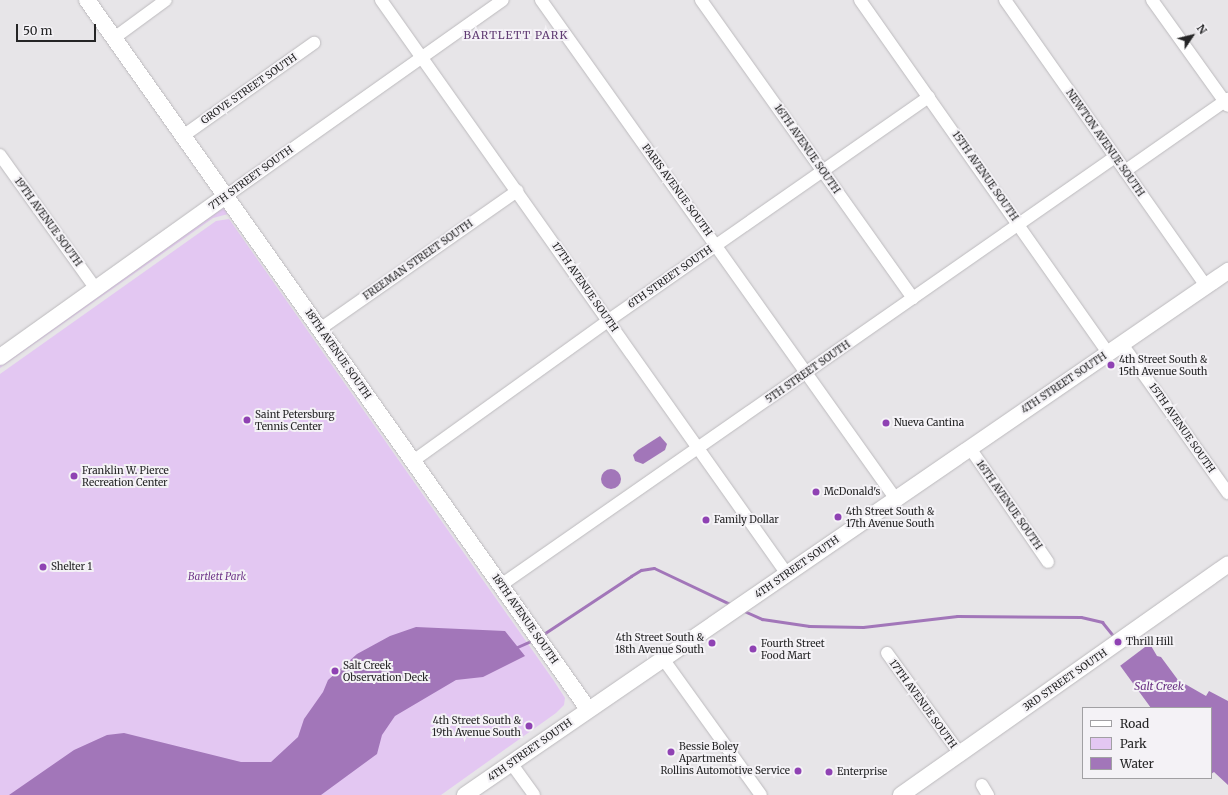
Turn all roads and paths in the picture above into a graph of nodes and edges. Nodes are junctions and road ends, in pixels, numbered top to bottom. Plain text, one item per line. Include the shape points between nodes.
1 (87, 0) edge
2 (166, 0) edge
3 (381, 0) edge
4 (503, 0) edge
5 (541, 0) edge
6 (701, 0) edge
7 (860, 0) edge
8 (1005, 0) edge
9 (1152, 0) edge
10 (114, 38) junction
11 (314, 43) dead end
12 (420, 56) junction
13 (929, 97) junction
14 (1227, 102) edge
15 (183, 136) junction
16 (0, 155) edge
17 (1115, 157) junction
18 (1124, 171) junction
19 (823, 173) junction
20 (517, 191) junction
21 (226, 196) junction
22 (1019, 224) junction
23 (716, 244) junction
24 (1228, 271) edge
25 (1206, 286) junction
26 (96, 289) junction
27 (913, 298) junction
28 (609, 320) junction
29 (320, 329) junction
30 (1122, 344) junction
31 (1108, 353) junction
32 (0, 357) edge
33 (807, 373) junction
34 (699, 448) junction
35 (970, 448) junction
36 (413, 461) junction
37 (1228, 493) edge
38 (895, 498) junction
39 (1048, 562) dead end
40 (1228, 564) edge
41 (787, 574) junction
42 (501, 585) junction
43 (887, 653) dead end
44 (664, 660) junction
45 (588, 709) junction
46 (960, 754) junction
47 (511, 763) junction
48 (465, 795) edge
49 (534, 795) edge
50 (762, 795) edge
51 (901, 795) edge

1 - 10 street, 18TH AVENUE SOUTH
2 - 10 street
3 - 12 street, 17TH AVENUE SOUTH
4 - 12 street, 7TH STREET SOUTH
5 - 23 street, PARIS AVENUE SOUTH
6 - 19 street, 16TH AVENUE SOUTH
7 - 13 street, 15TH AVENUE SOUTH
8 - 17 street, NEWTON AVENUE SOUTH
9 - 14 street
10 - 15 street, 18TH AVENUE SOUTH
11 - 15 street, GROVE STREET SOUTH
12 - 20 street, 17TH AVENUE SOUTH
12 - 21 street, 7TH STREET SOUTH
13 - 19 street, 6TH STREET SOUTH
13 - 22 street, 15TH AVENUE SOUTH
14 - 18 street
15 - 21 street, 18TH AVENUE SOUTH
16 - 26 street, 19TH AVENUE SOUTH
17 - 18 street, NEWTON AVENUE SOUTH
17 - 22 street, 5TH STREET SOUTH
18 - 25 street, NEWTON AVENUE SOUTH
19 - 23 street, 6TH STREET SOUTH
19 - 27 street, 16TH AVENUE SOUTH
20 - 28 street, 17TH AVENUE SOUTH
20 - 29 street, FREEMAN STREET SOUTH
21 - 26 street, 7TH STREET SOUTH
21 - 29 street, 18TH AVENUE SOUTH
22 - 27 street, 5TH STREET SOUTH
22 - 31 street, 15TH AVENUE SOUTH
23 - 28 street, 6TH STREET SOUTH
23 - 33 street, PARIS AVENUE SOUTH
24 - 25 street, 4TH STREET SOUTH
25 - 30 street, 4TH STREET SOUTH
26 - 32 street, 7TH STREET SOUTH
27 - 33 street, 5TH STREET SOUTH
28 - 34 street, 17TH AVENUE SOUTH
28 - 36 street, 6TH STREET SOUTH
29 - 36 street, 18TH AVENUE SOUTH
30 - 31 street, 4TH STREET SOUTH
30 - 37 street, 15TH AVENUE SOUTH
31 - 35 street, 4TH STREET SOUTH
33 - 34 street, 5TH STREET SOUTH
33 - 38 street, PARIS AVENUE SOUTH
34 - 41 street, 17TH AVENUE SOUTH
34 - 42 street, 5TH STREET SOUTH
35 - 38 street, 4TH STREET SOUTH
35 - 39 street, 16TH AVENUE SOUTH
36 - 42 street, 18TH AVENUE SOUTH
38 - 41 street, 4TH STREET SOUTH
40 - 46 street, 3RD STREET SOUTH
41 - 44 street, 4TH STREET SOUTH
42 - 45 street, 18TH AVENUE SOUTH
43 - 46 street, 17TH AVENUE SOUTH
44 - 45 street, 4TH STREET SOUTH
44 - 50 street
45 - 47 street, 4TH STREET SOUTH
46 - 51 street, 3RD STREET SOUTH
47 - 48 street, 4TH STREET SOUTH
47 - 49 street

